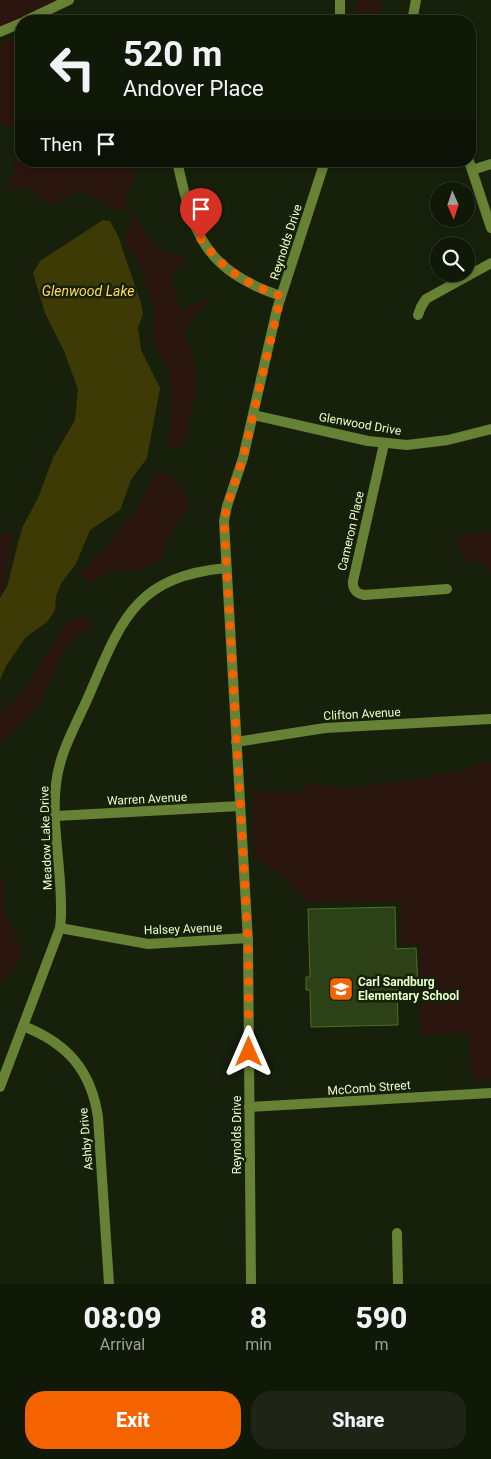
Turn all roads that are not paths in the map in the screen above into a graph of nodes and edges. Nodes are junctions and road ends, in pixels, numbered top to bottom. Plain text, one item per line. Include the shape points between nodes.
1 (69, 0) edge
2 (340, 0) edge
3 (416, 0) edge
4 (38, 15) edge
5 (340, 15) edge
6 (413, 15) edge
7 (15, 26) edge
8 (0, 32) edge
9 (491, 164) edge
10 (476, 166) edge
11 (177, 167) edge
12 (323, 167) edge
13 (471, 167) edge
14 (491, 228) edge
15 (491, 262) edge
16 (281, 296) junction
17 (418, 315) dead end
18 (253, 415) junction
19 (491, 428) edge
20 (384, 444) junction
21 (226, 568) junction
22 (447, 589) dead end
23 (491, 719) edge
24 (236, 742) junction
25 (240, 806) junction
26 (56, 816) junction
27 (60, 928) junction
28 (248, 938) junction
29 (23, 1026) junction
30 (0, 1087) edge
31 (491, 1093) edge
32 (249, 1108) junction
33 (397, 1233) dead end
34 (109, 1284) edge
35 (251, 1284) edge
36 (398, 1284) edge

1 - 4 street
2 - 5 street
3 - 6 street
7 - 8 street
9 - 10 street
11 - 16 street via 193,223 211,253 250,284
12 - 16 street, Reynolds Drive
13 - 14 street
15 - 17 street via 426,299
16 - 18 street, Reynolds Drive
18 - 20 street, Glenwood Drive
18 - 21 street, Reynolds Drive via 224,521
19 - 20 street, Glenwood Drive via 428,444
20 - 22 street, Cameron Place via 353,587 364,595
21 - 24 street, Reynolds Drive
21 - 26 street, Meadow Lake Drive via 192,572 161,585 125,618 62,756 56,782
23 - 24 street, Clifton Avenue via 326,728
24 - 25 street, Reynolds Drive
25 - 26 street, Warren Avenue
25 - 28 street, Reynolds Drive
26 - 27 street, Meadow Lake Drive
27 - 28 street, Halsey Avenue via 148,944
27 - 29 street, Meadow Lake Drive
28 - 32 street, Reynolds Drive
29 - 30 street, Meadow Lake Drive
29 - 34 street, Ashby Drive via 50,1038 64,1049 90,1086 98,1117
31 - 32 street, McComb Street
32 - 35 street, Reynolds Drive
33 - 36 street

